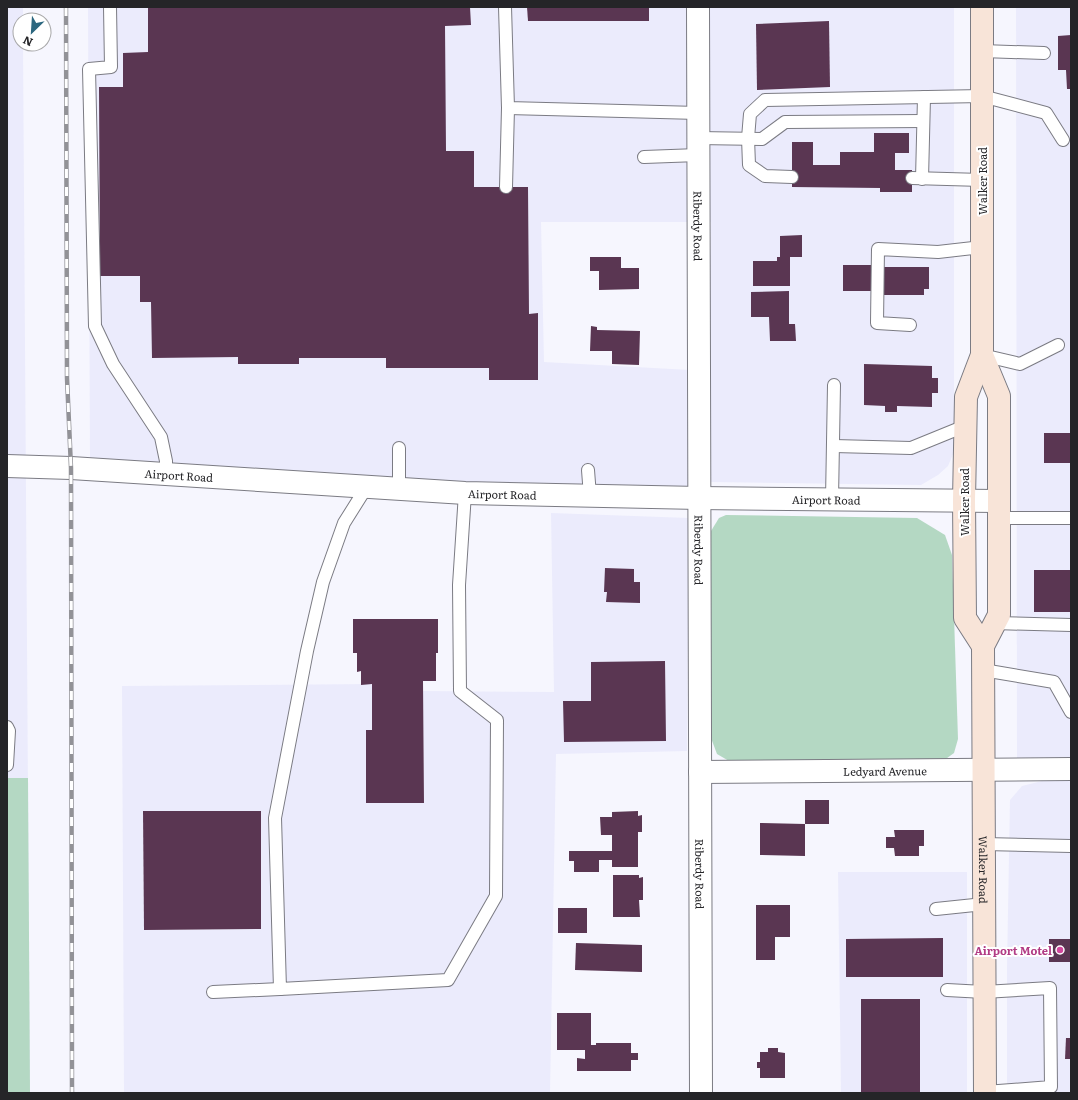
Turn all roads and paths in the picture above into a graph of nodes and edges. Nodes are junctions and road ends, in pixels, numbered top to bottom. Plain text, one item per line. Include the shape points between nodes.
1 (110, 7) edge
2 (505, 7) edge
3 (698, 7) edge
4 (982, 7) edge
5 (982, 51) junction
6 (1044, 53) dead end
7 (982, 96) junction
8 (924, 98) junction
9 (508, 108) junction
10 (698, 113) junction
11 (923, 121) junction
12 (748, 138) junction
13 (1063, 140) dead end
14 (698, 146) junction
15 (644, 157) dead end
16 (792, 177) dead end
17 (982, 180) junction
18 (506, 187) dead end
19 (982, 247) junction
20 (910, 325) dead end
21 (1058, 345) dead end
22 (982, 355) junction
23 (834, 385) dead end
24 (965, 426) junction
25 (834, 446) junction
26 (399, 448) dead end
27 (7, 466) edge
28 (588, 470) dead end
29 (166, 474) junction
30 (366, 488) junction
31 (399, 490) junction
32 (465, 493) junction
33 (590, 496) junction
34 (699, 498) junction
35 (832, 500) junction
36 (964, 500) junction
37 (998, 509) junction
38 (1071, 518) edge
39 (994, 624) junction
40 (1071, 625) edge
41 (983, 646) junction
42 (983, 670) junction
43 (1071, 712) edge
44 (7, 727) edge
45 (7, 765) edge
46 (984, 770) junction
47 (1071, 770) edge
48 (700, 772) junction
49 (984, 844) junction
50 (1071, 846) edge
51 (984, 904) junction
52 (936, 908) dead end
53 (280, 988) junction
54 (947, 990) dead end
55 (214, 992) dead end
56 (984, 992) junction
57 (984, 1092) edge
58 (700, 1093) edge

1 - 29 lane via 111,67 89,69 95,326 113,364 161,437
2 - 9 lane
3 - 10 street, Riberdy Road
4 - 5 main road, Walker Road
5 - 6 lane
5 - 7 main road, Walker Road
7 - 8 lane
7 - 13 lane via 1046,113
7 - 17 main road, Walker Road
8 - 11 lane
8 - 12 lane via 765,100 750,114
9 - 10 lane
9 - 18 lane
10 - 14 street, Riberdy Road
11 - 12 lane via 785,122 762,138
11 - 17 lane via 917,178
12 - 14 lane
12 - 16 lane via 749,165 764,176
14 - 15 lane
14 - 34 street, Riberdy Road
17 - 19 main road, Walker Road
19 - 20 lane via 938,252 878,250 877,323
19 - 22 main road, Walker Road
21 - 22 lane via 1020,364
22 - 24 main road, Walker Road via 966,397
22 - 37 main road, Walker Road via 999,396
23 - 25 lane
24 - 25 lane via 911,448
24 - 36 main road, Walker Road
25 - 35 lane
26 - 31 lane
27 - 29 street, Airport Road
28 - 33 lane
29 - 30 street, Airport Road
30 - 31 street, Airport Road
30 - 53 lane via 344,523 323,582 275,818
31 - 32 street, Airport Road
32 - 33 street, Airport Road
32 - 53 lane via 459,585 460,691 497,720 496,896 448,980
33 - 34 street, Airport Road
34 - 35 street, Airport Road
34 - 48 street, Riberdy Road
35 - 36 street, Airport Road
36 - 37 street, Airport Road
36 - 41 main road, Walker Road via 965,618
37 - 38 lane
37 - 39 main road, Walker Road via 999,614
39 - 40 lane
39 - 41 main road, Walker Road
41 - 42 main road, Walker Road
42 - 43 lane via 1054,682
42 - 46 main road, Walker Road
44 - 45 lane
46 - 47 street, Ledyard Avenue
46 - 48 street, Ledyard Avenue
46 - 49 main road, Walker Road
48 - 58 street, Riberdy Road
49 - 50 lane
49 - 51 main road, Walker Road
51 - 52 lane
51 - 56 main road, Walker Road
53 - 55 lane
54 - 56 lane
56 - 57 main road, Walker Road
56 - 57 lane via 1050,988 1051,1087

